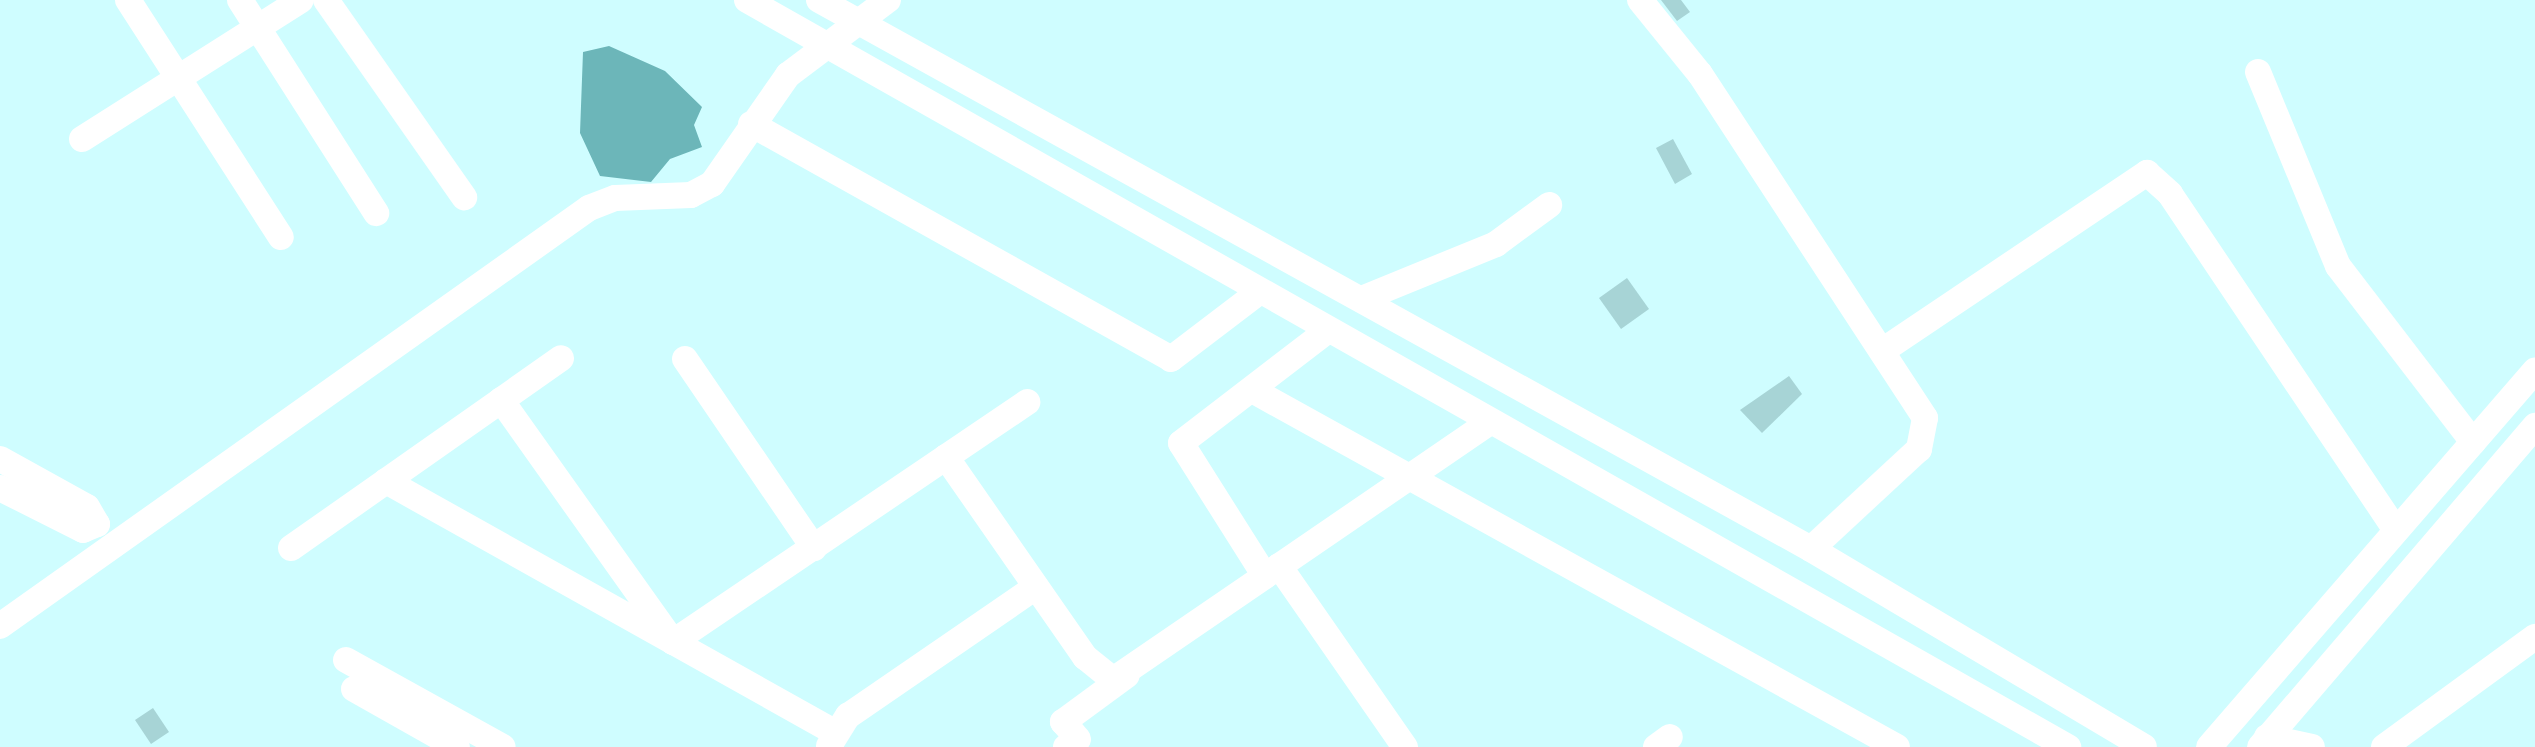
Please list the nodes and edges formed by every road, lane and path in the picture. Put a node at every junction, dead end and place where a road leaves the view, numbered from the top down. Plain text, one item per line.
1 (128, 0) edge
2 (240, 0) edge
3 (301, 0) edge
4 (326, 0) edge
5 (747, 0) edge
6 (819, 0) edge
7 (888, 0) edge
8 (1640, 0) edge
9 (859, 21) junction
10 (258, 27) junction
11 (824, 43) junction
12 (2258, 72) dead end
13 (179, 78) junction
14 (751, 124) junction
15 (82, 139) dead end
16 (464, 197) dead end
17 (1549, 205) dead end
18 (376, 213) dead end
19 (281, 237) dead end
20 (1259, 292) junction
21 (1364, 298) junction
22 (1327, 331) junction
23 (1885, 349) junction
24 (561, 358) dead end
25 (685, 359) dead end
26 (2535, 371) edge
27 (1252, 390) junction
28 (501, 400) junction
29 (1027, 402) dead end
30 (1489, 423) junction
31 (2535, 426) edge
32 (2473, 442) junction
33 (946, 457) junction
34 (0, 459) edge
35 (1411, 476) junction
36 (386, 481) junction
37 (0, 488) edge
38 (2396, 530) junction
39 (291, 548) dead end
40 (814, 548) junction
41 (1811, 549) junction
42 (1272, 571) junction
43 (1036, 587) junction
44 (0, 626) edge
45 (2535, 637) edge
46 (673, 642) junction
47 (346, 660) dead end
48 (1130, 672) junction
49 (2026, 674) junction
50 (354, 689) dead end
51 (2004, 711) junction
52 (832, 740) edge
53 (2263, 742) edge
54 (457, 747) edge
55 (503, 747) edge
56 (1066, 747) edge
57 (1405, 747) edge
58 (1897, 747) edge
59 (2068, 747) edge
60 (2144, 747) edge
61 (2209, 747) edge
62 (2312, 747) edge
63 (2384, 747) edge

1 - 13 street
2 - 10 street
3 - 10 street
4 - 16 street
5 - 11 street
6 - 9 street
7 - 9 street
8 - 23 street
9 - 11 street
9 - 21 street
10 - 13 street
10 - 18 street
11 - 14 street
11 - 20 street
12 - 32 street
13 - 15 street
13 - 19 street
14 - 20 street
14 - 44 street
17 - 21 street
20 - 22 street
21 - 41 street
22 - 27 street
22 - 30 street
23 - 38 street
23 - 41 street
24 - 28 street
25 - 40 street
26 - 32 street
27 - 35 street
27 - 42 street
28 - 36 street
28 - 46 street
29 - 33 street
30 - 35 street
30 - 51 street
31 - 53 street
32 - 38 street
33 - 40 street
33 - 43 street
34 - 37 street
35 - 42 street
35 - 58 street
36 - 39 street
36 - 46 street
38 - 61 street
40 - 46 street
41 - 49 street
42 - 48 street
42 - 57 street
43 - 48 street
43 - 52 street
45 - 63 street
46 - 52 street
47 - 55 street
48 - 56 street
49 - 51 street
49 - 60 street
50 - 54 street
51 - 59 street
53 - 62 street

